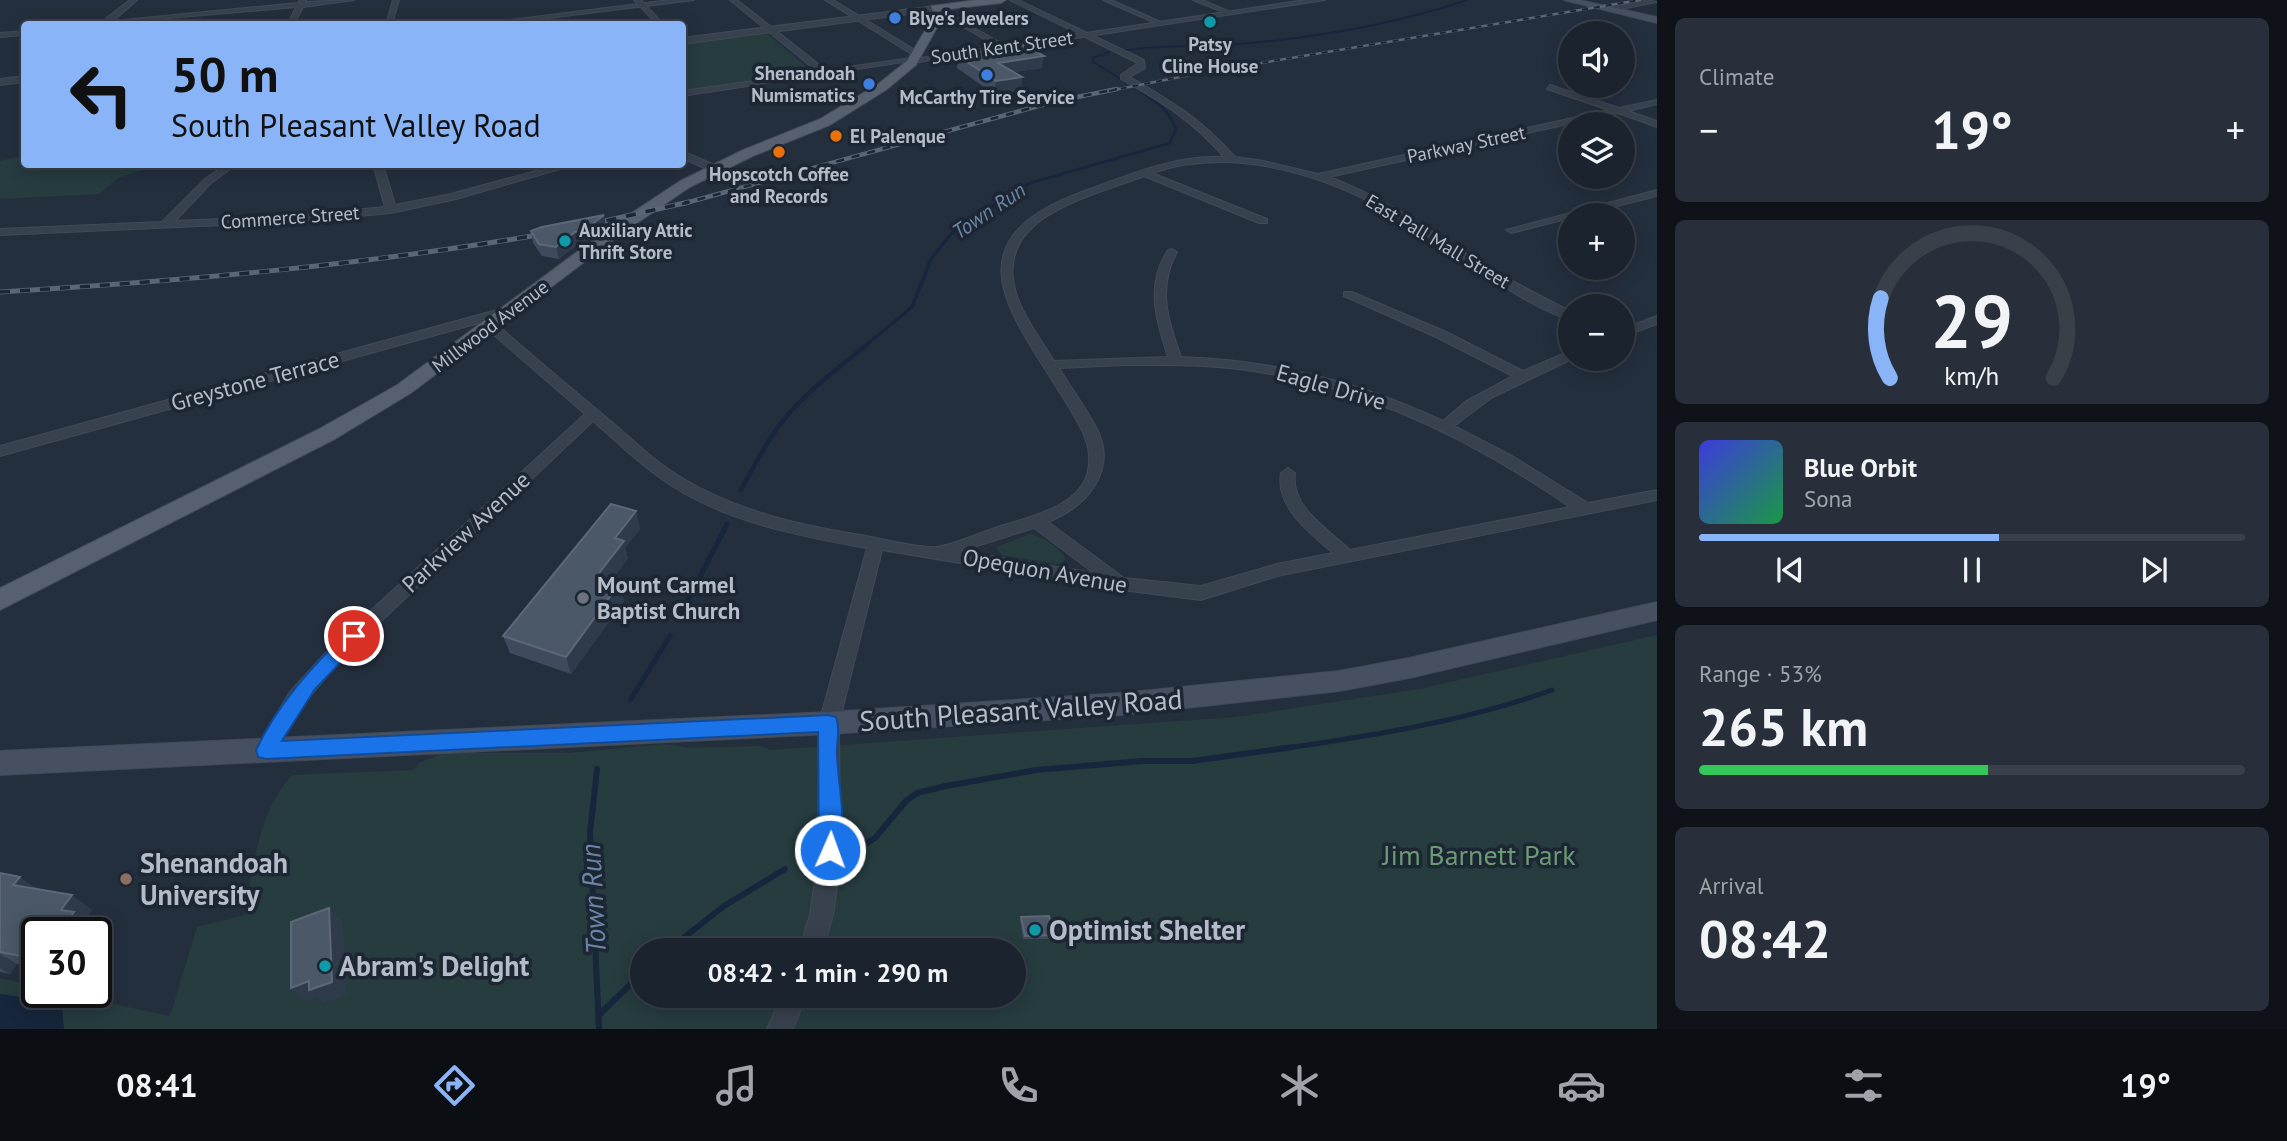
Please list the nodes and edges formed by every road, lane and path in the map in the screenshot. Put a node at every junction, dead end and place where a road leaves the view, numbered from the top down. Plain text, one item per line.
1 (134, 0) edge
2 (351, 0) edge
3 (396, 0) edge
4 (690, 0) edge
5 (733, 0) edge
6 (828, 0) edge
7 (920, 0) edge
8 (1001, 0) edge
9 (1013, 0) edge
10 (1105, 0) edge
11 (1196, 0) edge
12 (1288, 0) edge
13 (1321, 0) edge
14 (1567, 0) edge
15 (1631, 0) edge
16 (1655, 0) edge
17 (302, 2) edge
18 (640, 3) edge
19 (1298, 3) junction
20 (209, 4) dead end
21 (1587, 4) junction
22 (935, 8) junction
23 (1611, 9) junction
24 (553, 12) junction
25 (1230, 13) junction
26 (202, 15) junction
27 (857, 19) junction
28 (1657, 20) edge
29 (107, 21) edge
30 (136, 21) edge
31 (292, 21) edge
32 (390, 21) edge
33 (500, 21) edge
34 (560, 21) edge
35 (657, 21) edge
36 (1160, 23) junction
37 (770, 30) junction
38 (21, 33) edge
39 (0, 35) edge
40 (1085, 35) junction
41 (686, 40) edge
42 (1004, 47) junction
43 (914, 57) junction
44 (824, 73) junction
45 (21, 79) edge
46 (0, 82) edge
47 (1550, 88) dead end
48 (686, 93) edge
49 (1657, 102) edge
50 (1617, 111) junction
51 (1657, 124) edge
52 (686, 156) edge
53 (1233, 161) junction
54 (227, 168) edge
55 (379, 168) edge
56 (559, 168) edge
57 (713, 168) junction
58 (1144, 173) junction
59 (1317, 177) junction
60 (1657, 193) edge
61 (1617, 203) edge
62 (391, 210) junction
63 (1558, 218) edge
64 (1263, 221) dead end
65 (165, 225) junction
66 (1511, 230) dead end
67 (0, 232) edge
68 (1172, 252) dead end
69 (1348, 294) dead end
70 (511, 310) junction
71 (1558, 310) edge
72 (1657, 320) edge
73 (491, 326) junction
74 (1635, 328) edge
75 (1558, 360) edge
76 (1176, 361) junction
77 (1050, 365) junction
78 (1524, 376) junction
79 (592, 415) junction
80 (1445, 427) junction
81 (0, 451) edge
82 (1288, 473) dead end
83 (1657, 495) edge
84 (1585, 509) junction
85 (1037, 522) junction
86 (876, 543) junction
87 (938, 552) junction
88 (1346, 555) junction
89 (1122, 584) junction
90 (0, 600) edge
91 (1657, 611) edge
92 (829, 723) junction
93 (266, 750) junction
94 (0, 763) edge
95 (814, 938) edge
96 (789, 1008) edge
97 (780, 1029) edge

1 - 29 street
2 - 17 street
3 - 32 street
4 - 18 street
5 - 37 street
6 - 27 street
7 - 22 main road
8 - 22 main road
9 - 40 street
10 - 36 street
11 - 25 street
12 - 19 street
13 - 19 street, South Kent Street
14 - 21 main road
15 - 21 street
16 - 23 street
17 - 26 street
17 - 31 street
18 - 24 street
18 - 35 street
19 - 25 street, South Kent Street
20 - 26 street
21 - 23 main road
22 - 27 street
22 - 42 street
22 - 43 main road, Millwood Avenue
23 - 28 main road
24 - 33 street
24 - 34 street
25 - 36 street, South Kent Street
26 - 30 street
27 - 37 street
27 - 43 street
36 - 40 street, South Kent Street
37 - 41 street
37 - 44 street
38 - 39 street
40 - 42 street, South Kent Street
40 - 53 street
42 - 43 street, South Kent Street
43 - 44 street, South Kent Street
43 - 57 main road, Millwood Avenue
44 - 48 street, South Kent Street
45 - 46 street
47 - 50 street
49 - 50 street, Parkway Street
50 - 51 street
50 - 59 street, Parkway Street
52 - 57 street
53 - 58 street, East Pall Mall Street
53 - 59 street, East Pall Mall Street
54 - 65 street
55 - 62 street
56 - 62 street, Commerce Street
57 - 70 main road, Millwood Avenue
58 - 64 street
58 - 77 street, East Pall Mall Street
59 - 71 street, East Pall Mall Street
60 - 61 street
62 - 65 street, Commerce Street
63 - 66 street
65 - 67 street, Commerce Street
68 - 76 street
69 - 78 street
70 - 73 main road, Millwood Avenue
70 - 81 street, Greystone Terrace
72 - 74 street
73 - 79 street, Opequon Avenue
73 - 90 main road, Millwood Avenue
75 - 78 street
76 - 77 street, Eagle Drive
76 - 80 street, Eagle Drive
77 - 85 street, East Pall Mall Street
78 - 80 street
79 - 86 street, Opequon Avenue
79 - 93 street, Parkview Avenue
80 - 84 street, Eagle Drive
82 - 88 street
83 - 84 street, Opequon Avenue
84 - 88 street, Opequon Avenue
85 - 87 street, East Pall Mall Street
85 - 89 street
86 - 87 street, Opequon Avenue
86 - 92 street
87 - 89 street, Opequon Avenue
88 - 89 street, Opequon Avenue
91 - 92 main road, South Pleasant Valley Road
92 - 93 main road, South Pleasant Valley Road
92 - 95 street
93 - 94 main road, South Pleasant Valley Road
96 - 97 street

